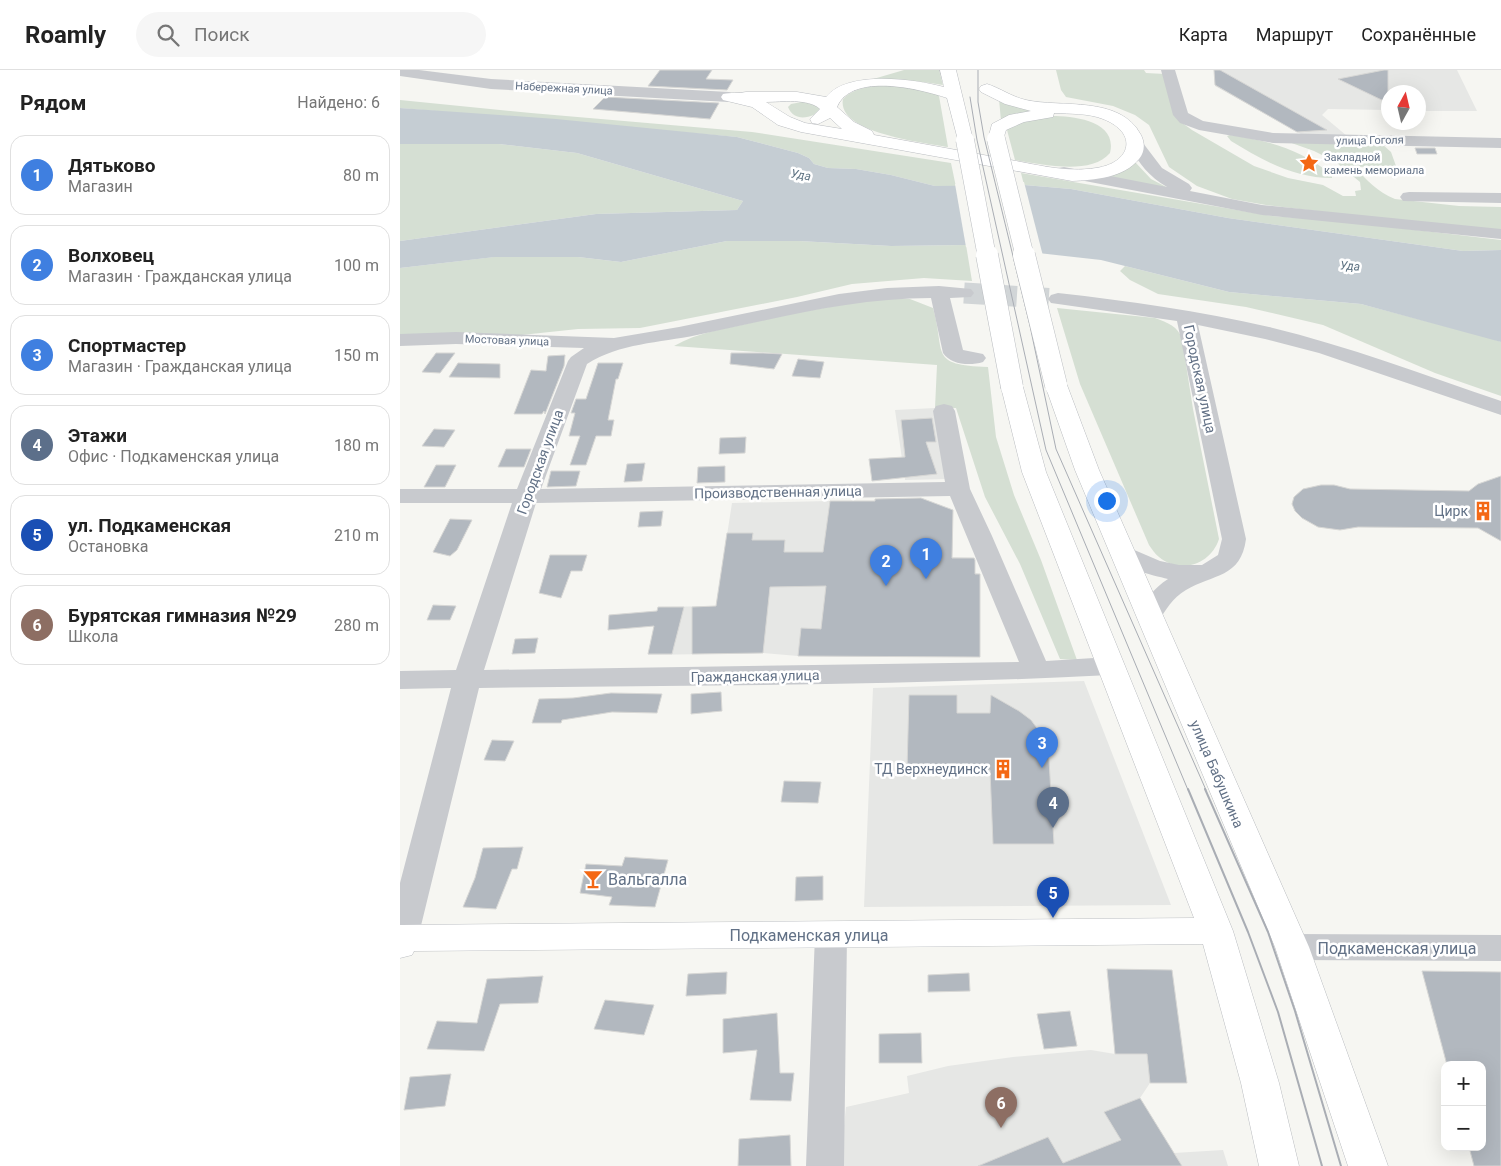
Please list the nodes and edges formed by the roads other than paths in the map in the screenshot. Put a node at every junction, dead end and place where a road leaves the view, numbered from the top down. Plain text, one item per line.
1 (505, 70) edge
2 (893, 70) edge
3 (948, 70) edge
4 (961, 70) edge
5 (1168, 70) edge
6 (400, 72) edge
7 (491, 84) junction
8 (954, 95) junction
9 (729, 96) junction
10 (790, 98) junction
11 (830, 108) junction
12 (779, 117) junction
13 (961, 117) junction
14 (996, 139) junction
15 (1501, 143) edge
16 (1137, 146) junction
17 (1071, 174) junction
18 (1409, 197) dead end
19 (1501, 198) edge
20 (1206, 199) junction
21 (1501, 234) edge
22 (938, 292) junction
23 (964, 293) tunnel mouth
24 (1058, 299) tunnel mouth
25 (1186, 317) junction
26 (400, 340) edge
27 (613, 343) junction
28 (976, 358) dead end
29 (1501, 408) edge
30 (944, 411) dead end
31 (958, 489) junction
32 (400, 496) edge
33 (526, 496) junction
34 (1123, 554) junction
35 (1215, 569) junction
36 (1149, 616) junction
37 (1110, 666) junction
38 (1036, 670) junction
39 (400, 680) edge
40 (467, 680) junction
41 (407, 887) edge
42 (1216, 931) junction
43 (831, 935) junction
44 (401, 941) edge
45 (1292, 948) junction
46 (1501, 948) edge
47 (825, 1166) edge
48 (1279, 1166) edge
49 (1368, 1166) edge

1 - 7 street
2 - 10 main road
3 - 8 main road
4 - 13 main road
5 - 15 street, улица Гоголя
6 - 7 street, Набережная улица
7 - 9 street, Набережная улица
8 - 11 main road
8 - 13 main road
9 - 10 main road
9 - 12 main road
10 - 11 main road
10 - 12 main road
11 - 12 main road
11 - 17 main road
12 - 17 main road
13 - 37 main road, bridge
14 - 16 main road, улица Бабушкина
14 - 17 main road
14 - 34 main road, улица Бабушкина, bridge
16 - 17 main road
16 - 20 street
17 - 20 street
18 - 19 street
20 - 21 street
22 - 23 street, Городская улица
22 - 27 street, Городская улица
22 - 28 street
24 - 25 street, Городская улица
25 - 29 street
25 - 35 street, Городская улица
26 - 27 street, Мостовая улица
27 - 33 street, Городская улица
30 - 31 street
31 - 33 street, Производственная улица
31 - 38 street
32 - 33 street, Производственная улица
33 - 40 street, Городская улица
34 - 35 street
34 - 36 main road, улица Бабушкина
35 - 36 street
36 - 45 main road, улица Бабушкина
37 - 38 street, Гражданская улица
37 - 42 main road
38 - 40 street, Гражданская улица
39 - 40 street, Гражданская улица
40 - 41 street, Городская улица
41 - 44 street, Городская улица
42 - 43 main road, Подкаменская улица
42 - 48 main road
43 - 44 main road, Подкаменская улица
43 - 47 street
45 - 46 street, Подкаменская улица
45 - 49 main road, улица Бабушкина

